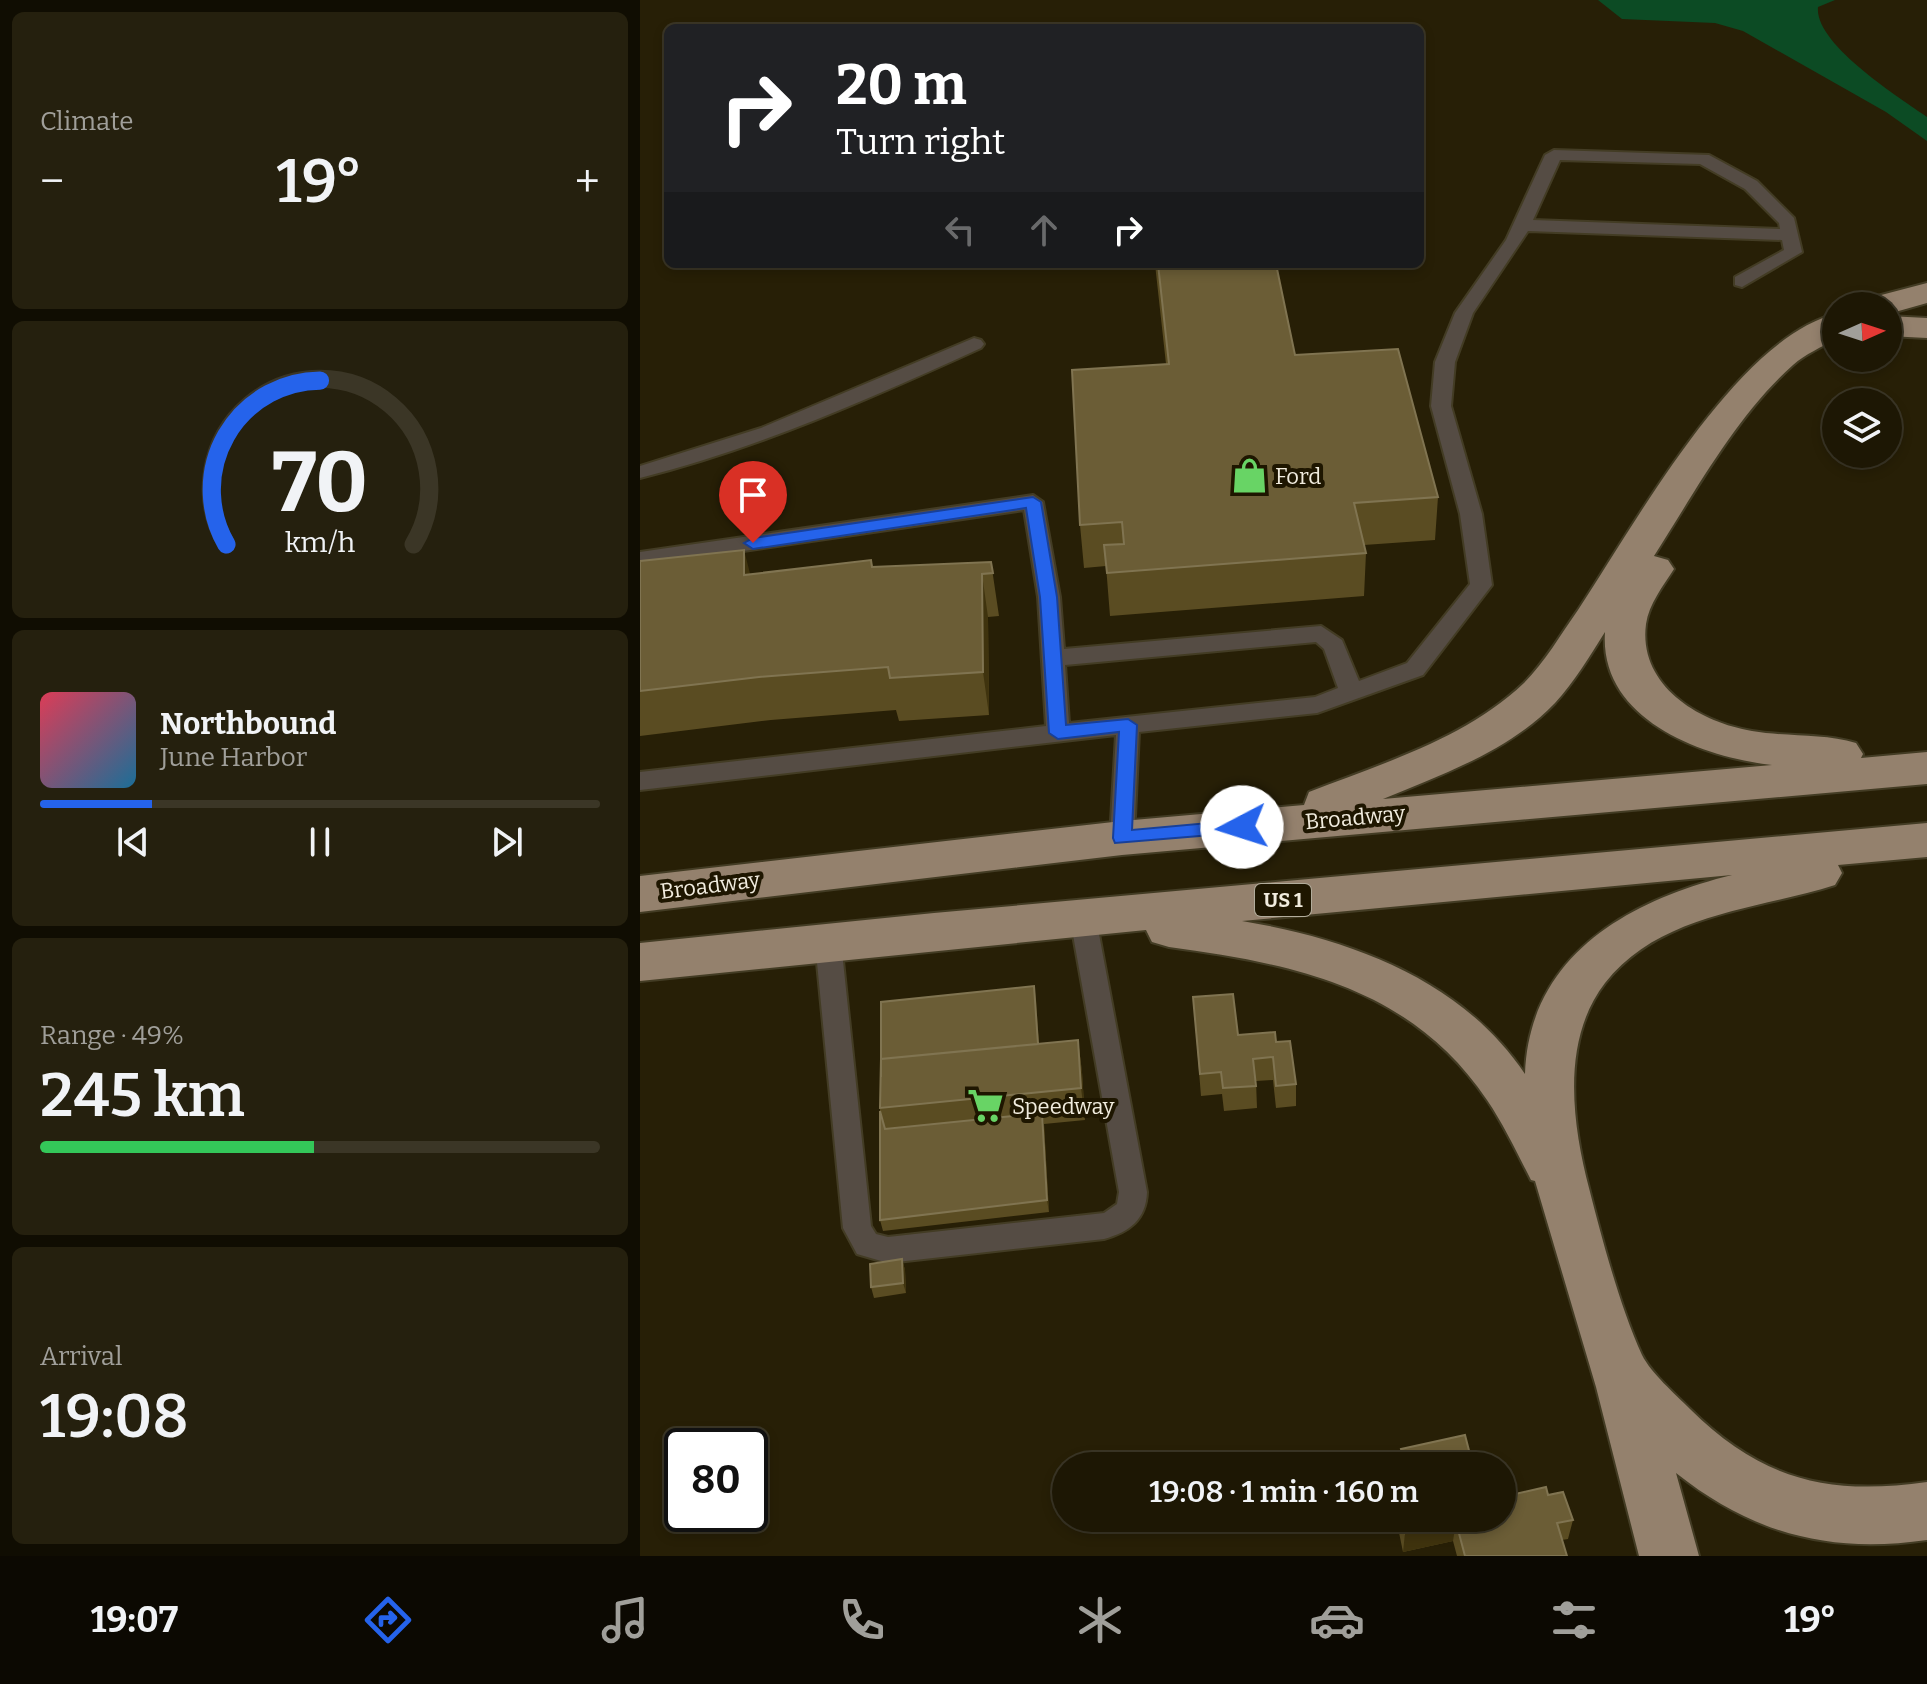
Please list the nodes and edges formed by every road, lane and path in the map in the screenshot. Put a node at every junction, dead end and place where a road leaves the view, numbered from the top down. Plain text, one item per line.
1 (1521, 225) junction
2 (1790, 235) junction
3 (1742, 281) dead end
4 (1927, 293) edge
5 (1902, 300) edge
6 (1902, 327) edge
7 (1927, 328) edge
8 (1822, 332) edge
9 (974, 344) dead end
10 (1822, 351) edge
11 (640, 472) edge
12 (640, 559) edge
13 (1053, 658) junction
14 (1351, 692) junction
15 (1128, 725) junction
16 (1058, 733) junction
17 (1927, 761) edge
18 (1927, 768) edge
19 (640, 781) edge
20 (1265, 825) junction
21 (1122, 838) junction
22 (1927, 840) edge
23 (1927, 848) edge
24 (640, 894) edge
25 (1083, 918) junction
26 (828, 942) junction
27 (640, 962) edge
28 (1559, 1181) junction
29 (1617, 1365) junction
30 (1927, 1511) edge
31 (1669, 1556) edge

1 - 2 lane
1 - 2 lane
1 - 14 lane
2 - 3 lane
4 - 5 highway
6 - 7 highway
8 - 20 highway
9 - 11 lane
10 - 17 highway
12 - 13 lane
13 - 14 lane
13 - 16 lane
14 - 15 lane
15 - 16 lane
15 - 21 lane
16 - 19 lane
18 - 20 highway, Broadway
20 - 21 highway, Broadway
21 - 24 highway, Broadway
22 - 25 highway, US 1
23 - 28 highway
25 - 26 highway, US 1
25 - 26 lane
25 - 28 highway
26 - 27 highway, US 1
28 - 29 highway
29 - 30 highway
29 - 31 highway

